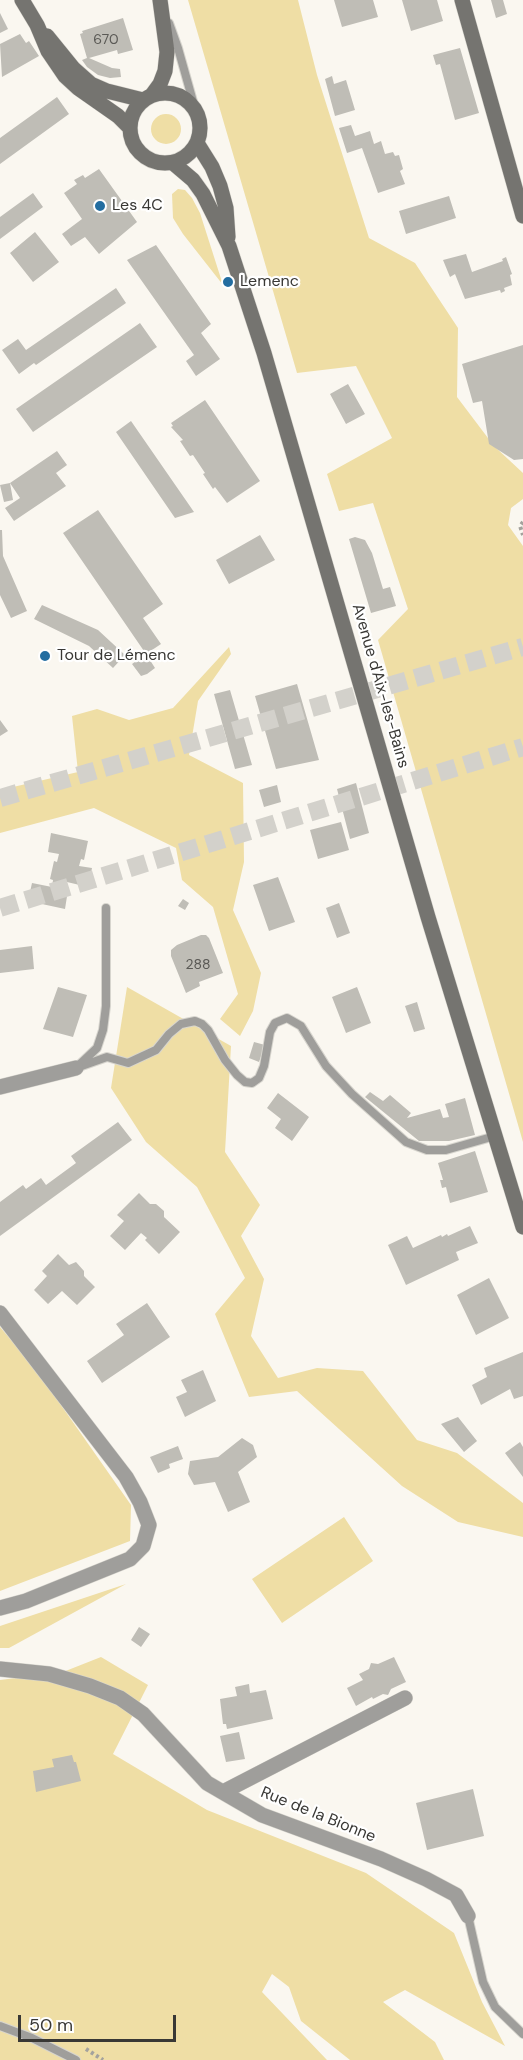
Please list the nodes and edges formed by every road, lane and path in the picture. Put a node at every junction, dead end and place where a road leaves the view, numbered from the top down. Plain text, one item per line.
1 (22, 0) edge
2 (462, 0) edge
3 (160, 1) edge
4 (36, 25) junction
5 (148, 98) junction
6 (196, 111) junction
7 (130, 128) junction
8 (197, 142) junction
9 (172, 163) junction
10 (523, 216) edge
11 (229, 246) junction
12 (523, 522) edge
13 (523, 535) edge
14 (106, 908) dead end
15 (76, 1068) junction
16 (0, 1087) edge
17 (495, 1136) junction
18 (523, 1227) edge
19 (0, 1313) edge
20 (0, 1608) edge
21 (0, 1669) edge
22 (405, 1698) dead end
23 (223, 1792) junction
24 (468, 1916) joint
25 (0, 2026) edge
26 (523, 2034) edge
27 (76, 2060) edge

1 - 4 main road
2 - 10 main road
3 - 5 main road
3 - 6 lane
4 - 5 main road
4 - 7 main road
5 - 6 main road
5 - 7 main road
6 - 8 main road
7 - 9 main road
8 - 9 main road
8 - 11 main road, Avenue d'Aix-les-Bains
9 - 11 main road, Avenue d'Aix-les-Bains
11 - 17 main road, Avenue d'Aix-les-Bains
12 - 13 path
14 - 15 lane
15 - 16 street
15 - 17 lane
17 - 18 main road, Avenue d'Aix-les-Bains
19 - 20 street
21 - 23 street, Rue de la Bionne
22 - 23 street
23 - 24 street, Rue de la Bionne
24 - 26 lane
25 - 27 lane

